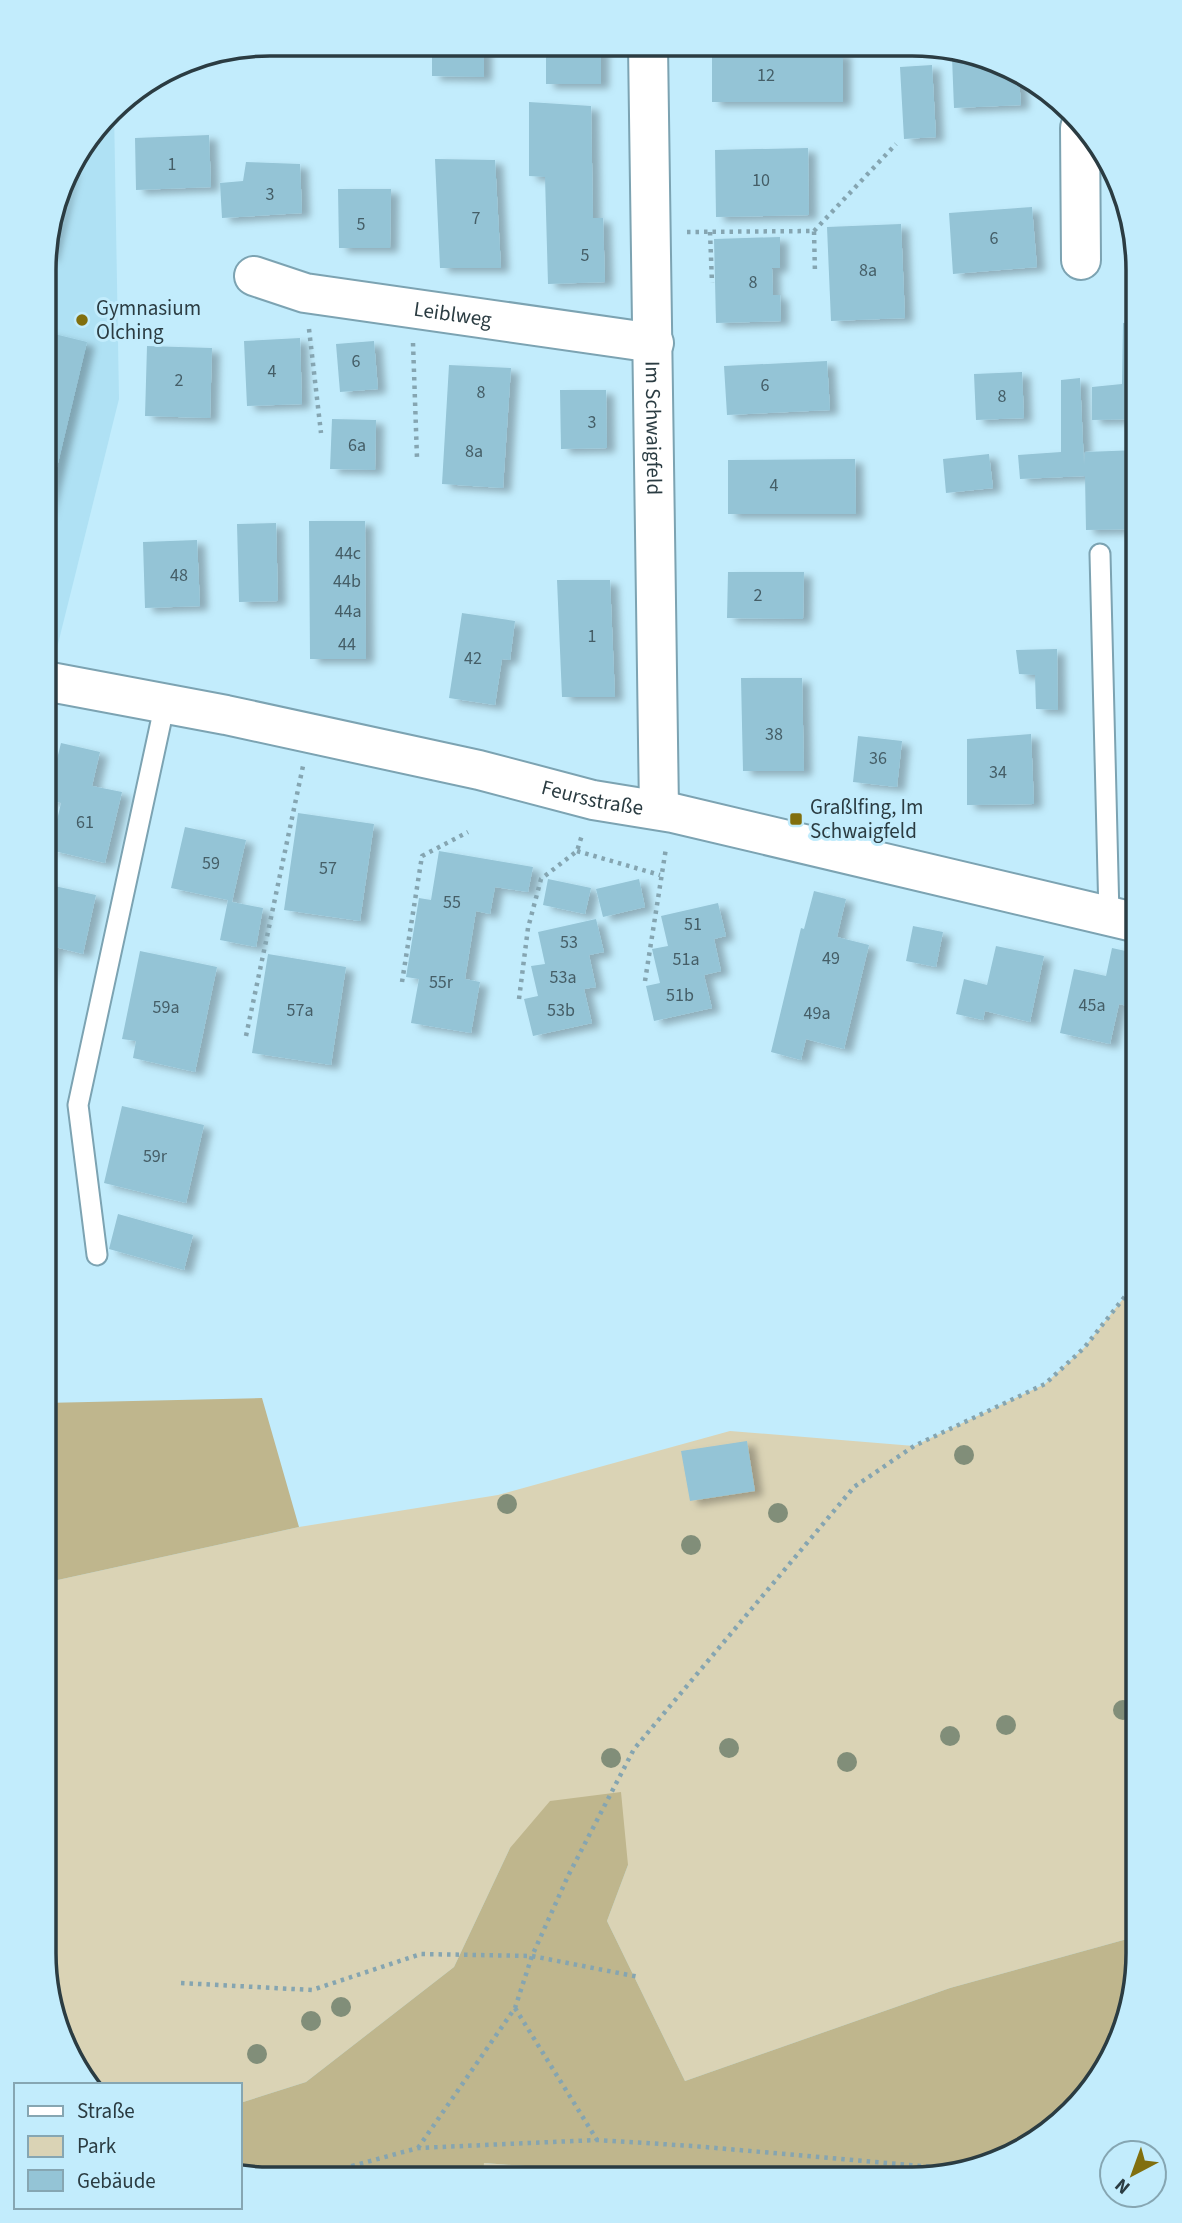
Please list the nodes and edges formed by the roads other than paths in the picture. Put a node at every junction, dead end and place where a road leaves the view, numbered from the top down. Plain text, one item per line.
1 (648, 56) edge
2 (1080, 138) edge
3 (1081, 260) dead end
4 (254, 276) dead end
5 (654, 343) junction
6 (1100, 554) dead end
7 (56, 683) edge
8 (165, 703) junction
9 (666, 812) junction
10 (1123, 920) edge
11 (97, 1255) dead end

1 - 5 street, Im Schwaigfeld
2 - 3 street
4 - 5 street, Leiblweg
5 - 9 street, Im Schwaigfeld
6 - 10 lane
7 - 8 street, Feursstraße
8 - 9 street, Feursstraße
8 - 11 lane
9 - 10 street, Feursstraße

